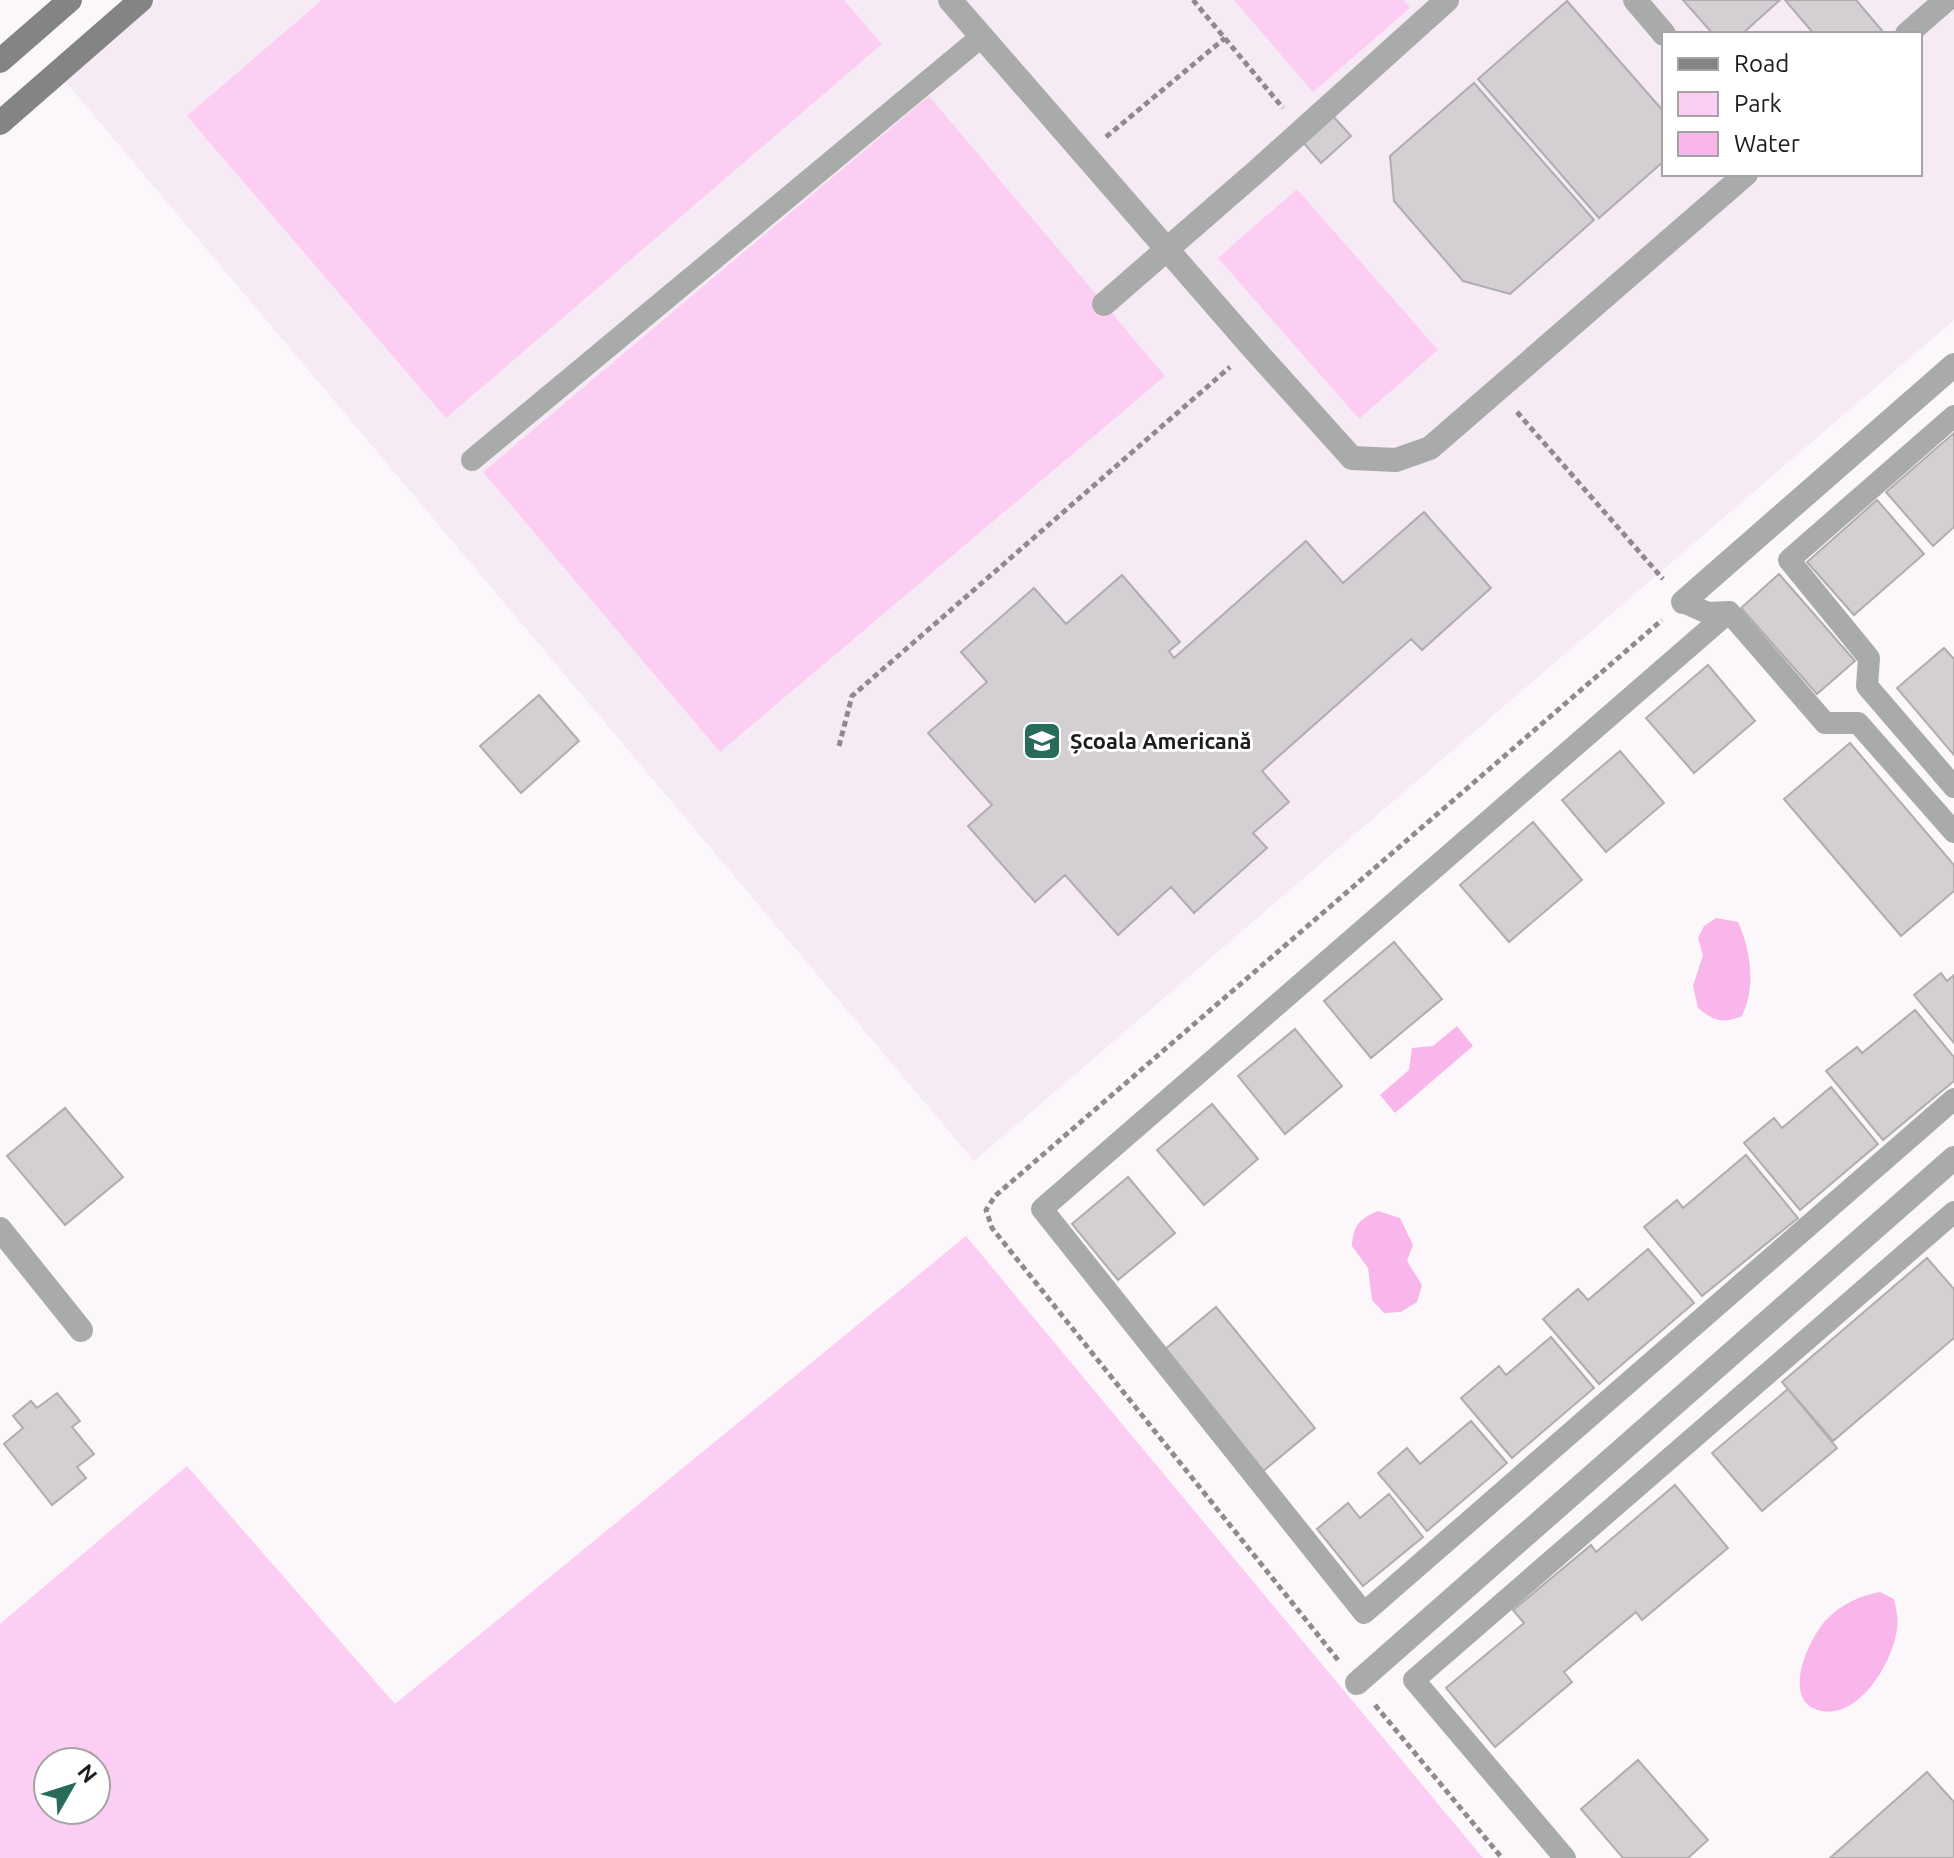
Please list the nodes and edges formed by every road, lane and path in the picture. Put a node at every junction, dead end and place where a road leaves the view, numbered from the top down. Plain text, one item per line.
1 (70, 0) edge
2 (141, 0) edge
3 (950, 0) edge
4 (1193, 0) edge
5 (1447, 0) edge
6 (1635, 0) edge
7 (1946, 0) edge
8 (1662, 32) edge
9 (1909, 32) edge
10 (981, 37) junction
11 (1225, 38) junction
12 (0, 61) edge
13 (0, 123) edge
14 (1301, 131) junction
15 (1084, 155) junction
16 (1744, 176) edge
17 (1167, 251) junction
18 (1104, 304) dead end
19 (1252, 347) junction
20 (1954, 365) edge
21 (1497, 389) junction
22 (1954, 416) edge
23 (472, 460) dead end
24 (1683, 602) junction
25 (1729, 612) junction
26 (839, 746) dead end
27 (1954, 787) edge
28 (1954, 832) edge
29 (1954, 1099) edge
30 (1954, 1158) edge
31 (1954, 1212) edge
32 (0, 1229) edge
33 (81, 1330) dead end
34 (1357, 1683) junction
35 (1502, 1858) edge
36 (1565, 1858) edge

1 - 12 main road
2 - 13 main road
3 - 10 street
4 - 11 path
5 - 14 street
6 - 8 street
7 - 9 street
10 - 15 street
10 - 23 lane
11 - 14 path
11 - 15 path
14 - 17 street
15 - 17 street
16 - 21 street
17 - 18 street
17 - 19 street
19 - 21 street
19 - 26 path
20 - 24 street
21 - 24 path
22 - 27 lane
24 - 25 lane
24 - 34 path
25 - 28 lane
25 - 29 lane
30 - 34 street
31 - 36 lane
32 - 33 street
34 - 35 path

